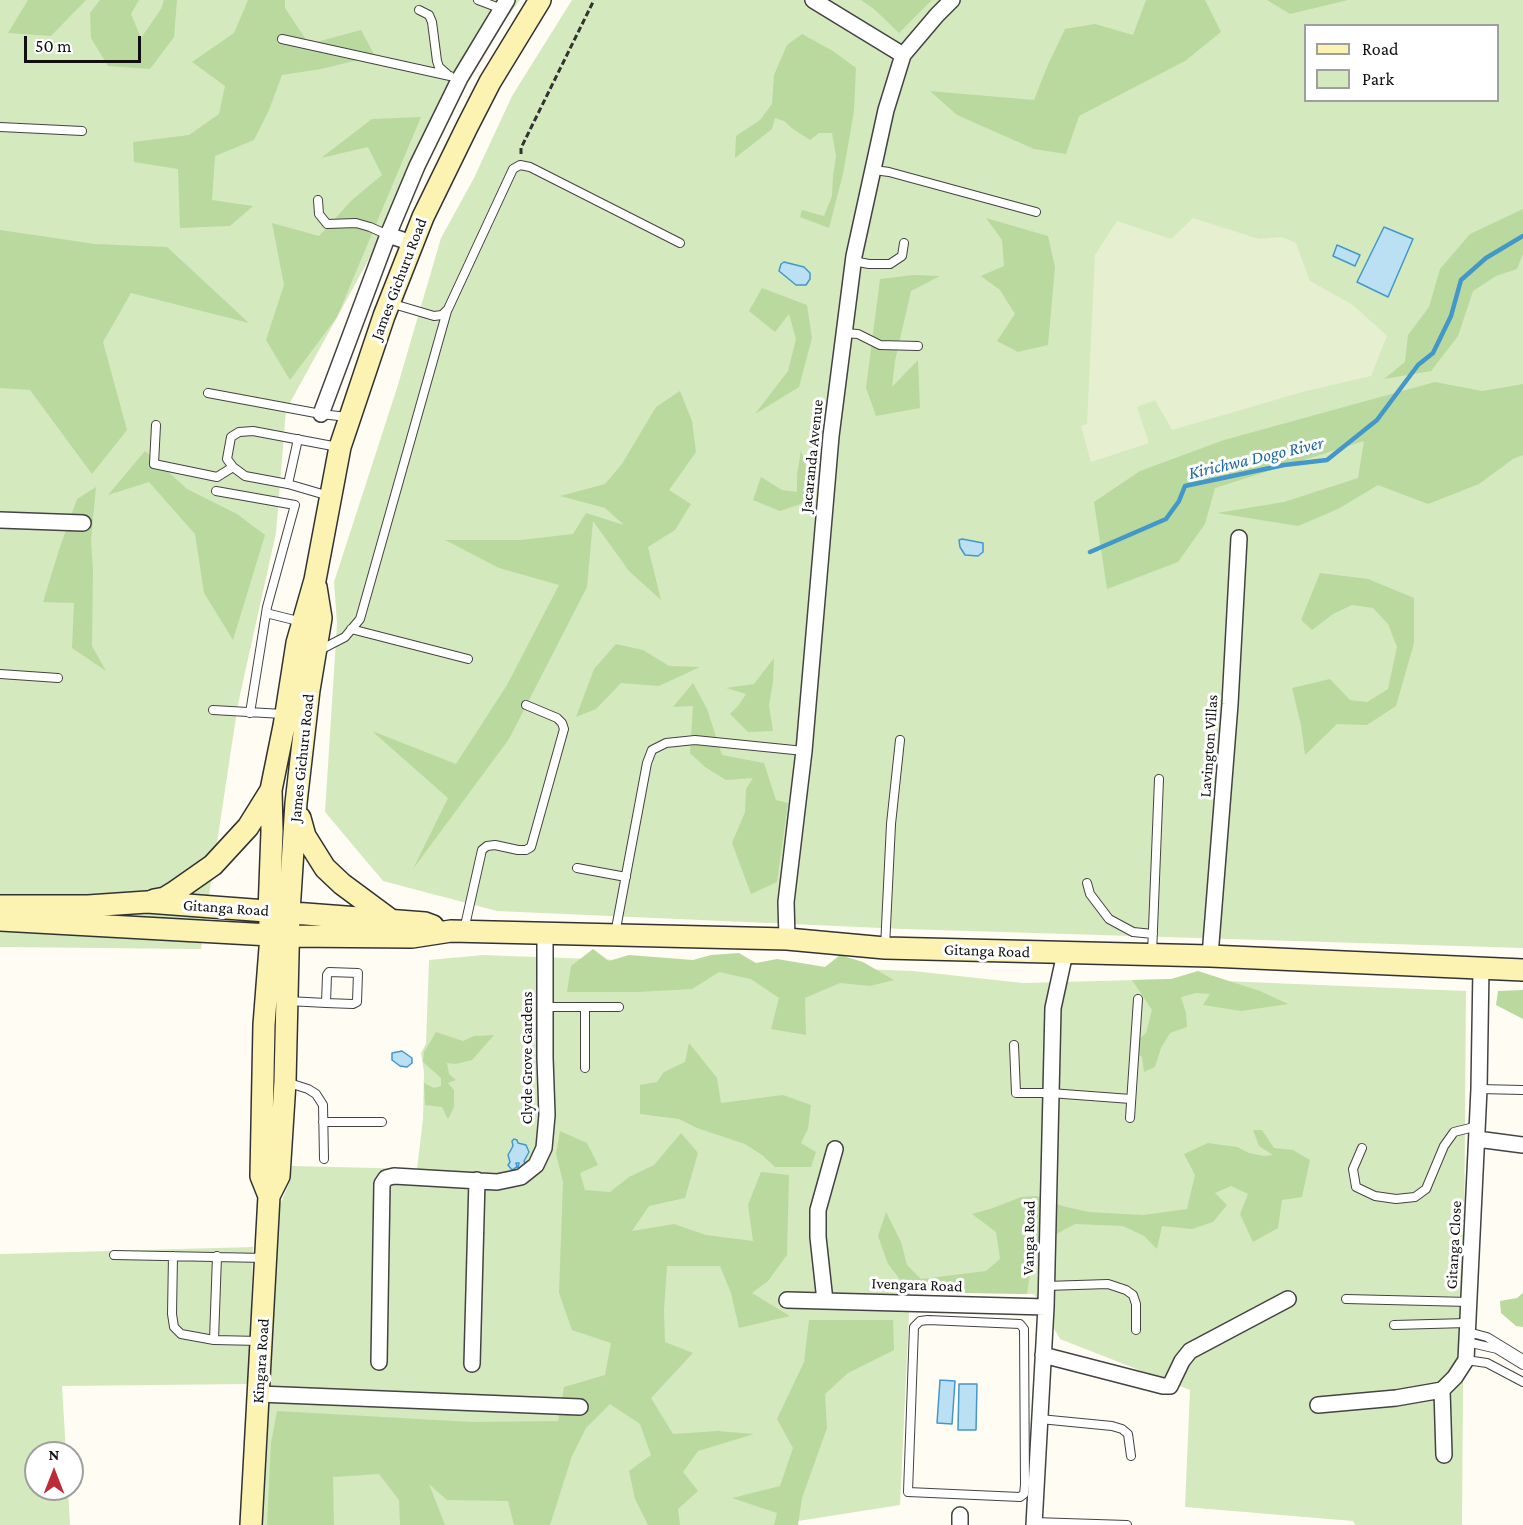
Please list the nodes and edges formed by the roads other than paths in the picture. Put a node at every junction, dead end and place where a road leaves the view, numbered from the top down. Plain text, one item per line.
1 (478, 0) edge
2 (540, 0) edge
3 (952, 0) edge
4 (816, 1) edge
5 (505, 4) edge
6 (419, 10) dead end
7 (282, 39) dead end
8 (903, 55) junction
9 (455, 77) junction
10 (443, 112) junction
11 (0, 127) edge
12 (467, 127) junction
13 (82, 131) dead end
14 (874, 170) junction
15 (318, 200) dead end
16 (1036, 212) dead end
17 (388, 235) junction
18 (412, 243) junction
19 (680, 243) dead end
20 (904, 243) dead end
21 (853, 261) junction
22 (389, 303) junction
23 (448, 309) junction
24 (843, 333) junction
25 (918, 346) dead end
26 (208, 393) dead end
27 (321, 414) junction
28 (349, 418) junction
29 (156, 425) dead end
30 (298, 439) junction
31 (340, 447) junction
32 (233, 467) junction
33 (288, 484) junction
34 (216, 491) dead end
35 (330, 496) junction
36 (0, 520) edge
37 (83, 523) dead end
38 (1239, 538) dead end
39 (315, 580) junction
40 (266, 613) junction
41 (303, 622) junction
42 (351, 629) junction
43 (316, 652) junction
44 (468, 659) dead end
45 (0, 675) edge
46 (58, 678) dead end
47 (526, 705) dead end
48 (213, 710) dead end
49 (250, 713) junction
50 (286, 714) junction
51 (900, 740) dead end
52 (804, 751) junction
53 (1159, 779) dead end
54 (271, 790) junction
55 (297, 803) junction
56 (577, 868) dead end
57 (626, 877) junction
58 (1087, 883) dead end
59 (147, 902) junction
60 (0, 906) edge
61 (279, 912) junction
62 (0, 920) edge
63 (392, 921) junction
64 (457, 931) junction
65 (545, 933) junction
66 (279, 935) junction
67 (615, 936) junction
68 (787, 939) junction
69 (1152, 945) junction
70 (885, 948) junction
71 (1065, 953) junction
72 (1210, 956) junction
73 (1481, 968) junction
74 (1523, 970) edge
75 (1138, 999) dead end
76 (286, 1001) junction
77 (326, 1003) junction
78 (546, 1007) junction
79 (585, 1007) junction
80 (619, 1007) dead end
81 (264, 1025) junction
82 (286, 1027) junction
83 (1014, 1045) dead end
84 (585, 1068) dead end
85 (285, 1082) junction
86 (1479, 1089) junction
87 (1523, 1090) edge
88 (1050, 1093) junction
89 (1131, 1099) junction
90 (1130, 1118) dead end
91 (323, 1122) junction
92 (382, 1122) dead end
93 (1477, 1133) junction
94 (1523, 1145) edge
95 (1362, 1148) dead end
96 (835, 1149) dead end
97 (324, 1159) dead end
98 (477, 1180) junction
99 (269, 1196) junction
100 (114, 1255) dead end
101 (173, 1256) junction
102 (217, 1256) junction
103 (267, 1258) junction
104 (1046, 1286) junction
105 (1288, 1299) dead end
106 (1346, 1299) dead end
107 (787, 1300) dead end
108 (825, 1301) junction
109 (1470, 1302) junction
110 (1000, 1305) junction
111 (1046, 1306) junction
112 (1000, 1323) junction
113 (1394, 1325) dead end
114 (1136, 1330) dead end
115 (1467, 1332) junction
116 (214, 1340) junction
117 (262, 1341) junction
118 (1043, 1355) junction
119 (1523, 1359) edge
120 (1466, 1360) junction
121 (379, 1362) dead end
122 (472, 1364) dead end
123 (1523, 1365) edge
124 (1523, 1382) edge
125 (1442, 1390) junction
126 (259, 1394) junction
127 (1318, 1405) dead end
128 (580, 1407) dead end
129 (1040, 1419) junction
130 (1444, 1455) dead end
131 (1131, 1456) dead end
132 (1034, 1523) edge
133 (250, 1525) edge
134 (1127, 1525) edge

1 - 5 lane
2 - 12 main road, James Gichuru Road
3 - 8 street, Jacaranda Avenue
4 - 8 street
5 - 9 street
6 - 9 lane
7 - 9 lane
8 - 14 street, Jacaranda Avenue
9 - 10 street
10 - 12 street
10 - 17 street
11 - 13 lane
12 - 18 main road, James Gichuru Road
14 - 16 lane
14 - 21 street, Jacaranda Avenue
15 - 17 lane
17 - 18 street
17 - 27 street
18 - 22 main road, James Gichuru Road
19 - 23 lane
20 - 21 lane
21 - 24 street, Jacaranda Avenue
22 - 23 lane
22 - 28 main road, James Gichuru Road
23 - 42 lane
24 - 25 lane
24 - 52 street, Jacaranda Avenue
26 - 27 lane
27 - 28 lane
28 - 31 main road, James Gichuru Road
29 - 32 lane
30 - 31 lane
30 - 32 lane
30 - 33 lane
31 - 35 main road, James Gichuru Road
32 - 33 lane
33 - 35 lane
34 - 40 lane
35 - 39 main road, James Gichuru Road
36 - 37 street
38 - 72 street, Lavington Villas
39 - 41 main road, James Gichuru Road
39 - 43 main road, James Gichuru Road
40 - 41 lane
40 - 49 lane
41 - 50 main road, James Gichuru Road
42 - 43 lane
42 - 44 lane
43 - 55 main road, James Gichuru Road
45 - 46 lane
47 - 64 lane
48 - 49 lane
49 - 50 lane
50 - 54 main road, James Gichuru Road
51 - 70 lane
52 - 57 lane
52 - 68 street, Jacaranda Avenue
53 - 69 lane
54 - 59 main road
54 - 61 main road, James Gichuru Road
55 - 61 main road, James Gichuru Road
55 - 63 main road
56 - 57 lane
57 - 67 lane
58 - 69 lane
59 - 60 main road, Gitanga Road
59 - 61 main road, Gitanga Road
61 - 63 main road, Gitanga Road
61 - 66 main road, James Gichuru Road
62 - 66 main road, Gitanga Road
63 - 64 main road, Gitanga Road
64 - 65 main road, Gitanga Road
64 - 66 main road, Gitanga Road
65 - 67 main road, Gitanga Road
65 - 78 street, Clyde Grove Gardens
66 - 76 main road, Kingara Road
66 - 81 main road, Kingara Road
67 - 68 main road, Gitanga Road
68 - 70 main road, Gitanga Road
69 - 71 main road, Gitanga Road
69 - 72 main road, Gitanga Road
70 - 71 main road, Gitanga Road
71 - 88 street, Vanga Road
72 - 73 main road, Gitanga Road
73 - 74 main road, Gitanga Road
73 - 86 street, Gitanga Close
75 - 89 lane
76 - 77 lane
76 - 82 main road, Kingara Road
77 - 77 lane
78 - 79 lane
78 - 98 street, Clyde Grove Gardens
79 - 80 lane
79 - 84 lane
81 - 82 lane
81 - 99 main road, Kingara Road
82 - 85 main road, Kingara Road
83 - 88 lane
85 - 91 lane
85 - 99 main road, Kingara Road
86 - 87 lane
86 - 93 street, Gitanga Close
88 - 89 lane
88 - 104 street, Vanga Road
89 - 90 lane
91 - 92 lane
91 - 97 lane
93 - 94 street
93 - 95 lane
93 - 109 street, Gitanga Close
96 - 108 street
98 - 121 street, Clyde Grove Gardens
98 - 122 street
99 - 103 main road, Kingara Road
100 - 101 lane
101 - 102 lane
101 - 116 lane
102 - 103 lane
102 - 116 lane
103 - 117 main road, Kingara Road
104 - 111 street, Vanga Road
104 - 114 lane
105 - 118 street
106 - 109 lane
107 - 108 street, Ivengara Road
108 - 110 street, Ivengara Road
109 - 115 street, Gitanga Close
110 - 111 street, Ivengara Road
110 - 112 lane
111 - 118 street, Vanga Road
112 - 112 lane
113 - 115 lane
115 - 119 lane
115 - 120 street, Gitanga Close
115 - 123 lane
116 - 117 lane
117 - 126 main road, Kingara Road
118 - 129 street, Vanga Road
120 - 124 lane
120 - 125 street
125 - 127 street
125 - 130 street
126 - 128 street
126 - 133 main road, Kingara Road
129 - 131 lane
129 - 132 street, Vanga Road
132 - 134 lane

